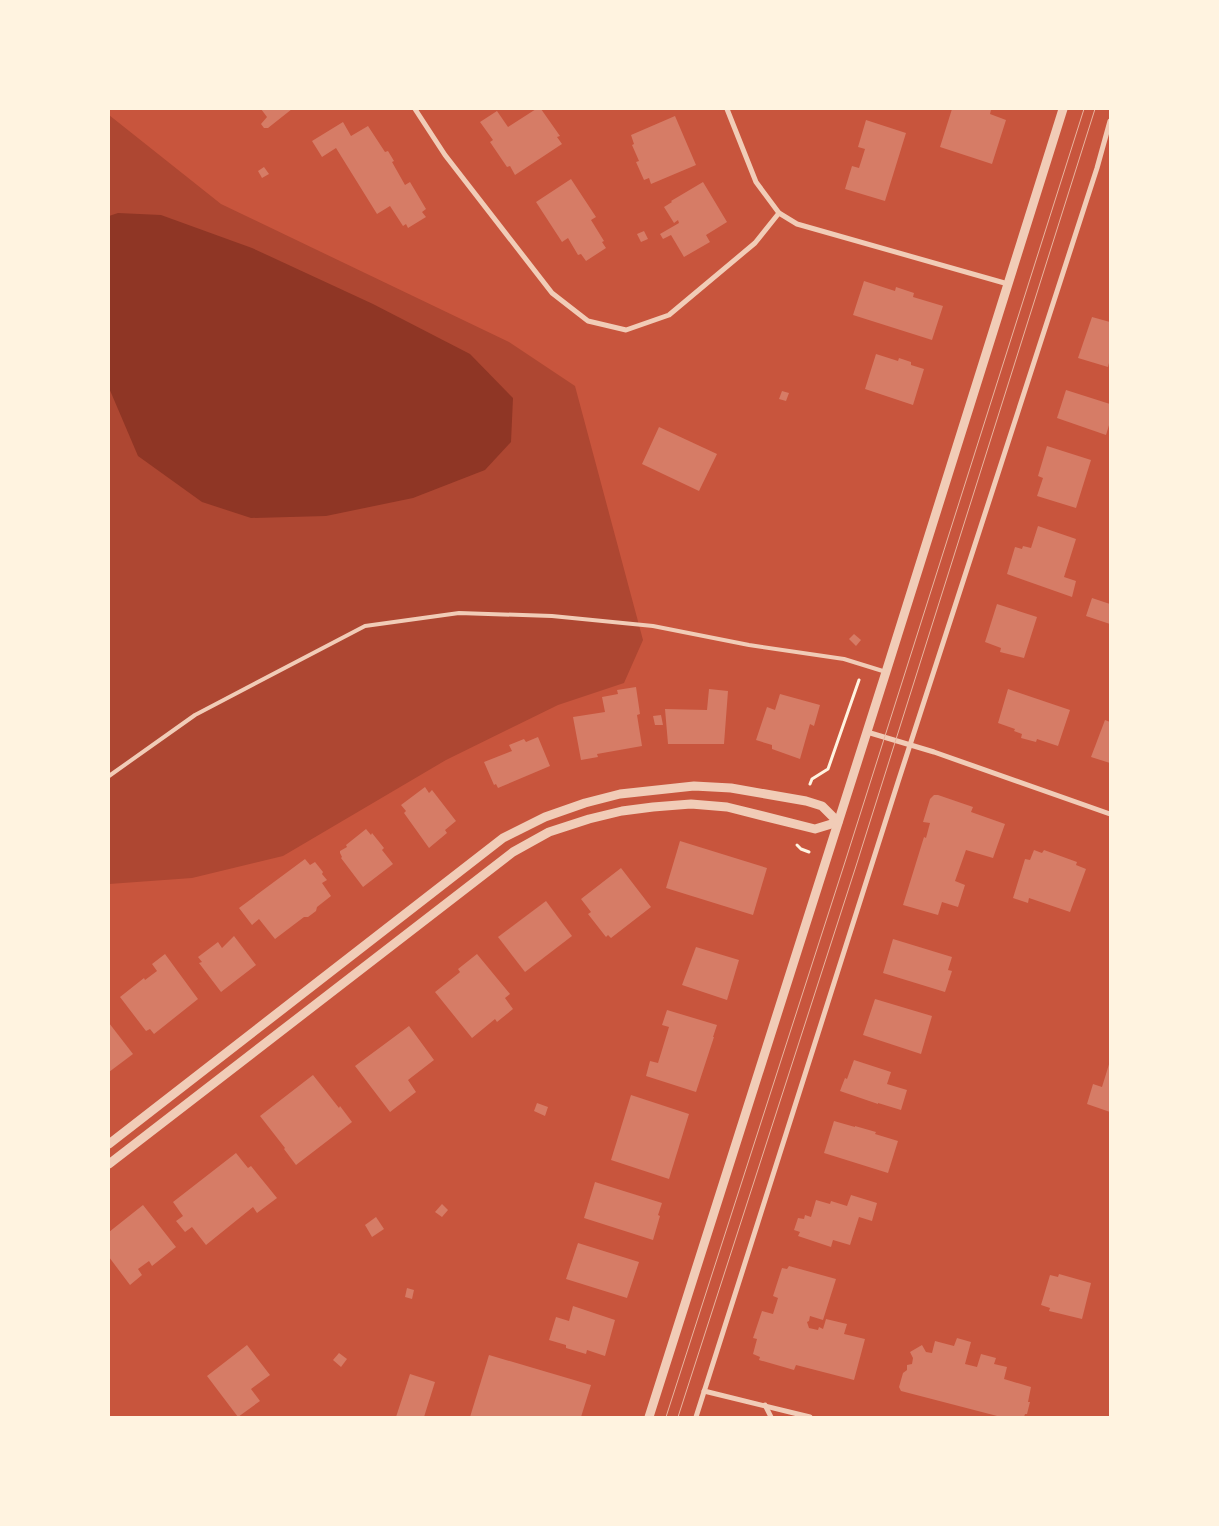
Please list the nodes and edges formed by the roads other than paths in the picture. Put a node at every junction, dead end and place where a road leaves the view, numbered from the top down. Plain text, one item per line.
1 (414, 109) edge
2 (727, 109) edge
3 (1063, 109) edge
4 (1110, 121) edge
5 (1109, 131) edge
6 (779, 213) junction
7 (1008, 284) junction
8 (886, 672) junction
9 (867, 732) junction
10 (910, 745) junction
11 (109, 776) edge
12 (1110, 814) edge
13 (838, 822) junction
14 (109, 1144) edge
15 (109, 1164) edge
16 (704, 1391) junction
17 (764, 1405) junction
18 (649, 1417) edge
19 (696, 1417) edge
20 (771, 1417) edge
21 (810, 1417) edge

1 - 6 street
2 - 6 street
3 - 7 street
4 - 5 street
5 - 10 street
6 - 7 street
7 - 8 street
8 - 9 street
8 - 11 lane
9 - 10 street
9 - 13 street
10 - 12 street
10 - 16 street
13 - 14 street
13 - 15 street
13 - 18 street
16 - 17 street
16 - 19 street
17 - 20 street
17 - 21 street

